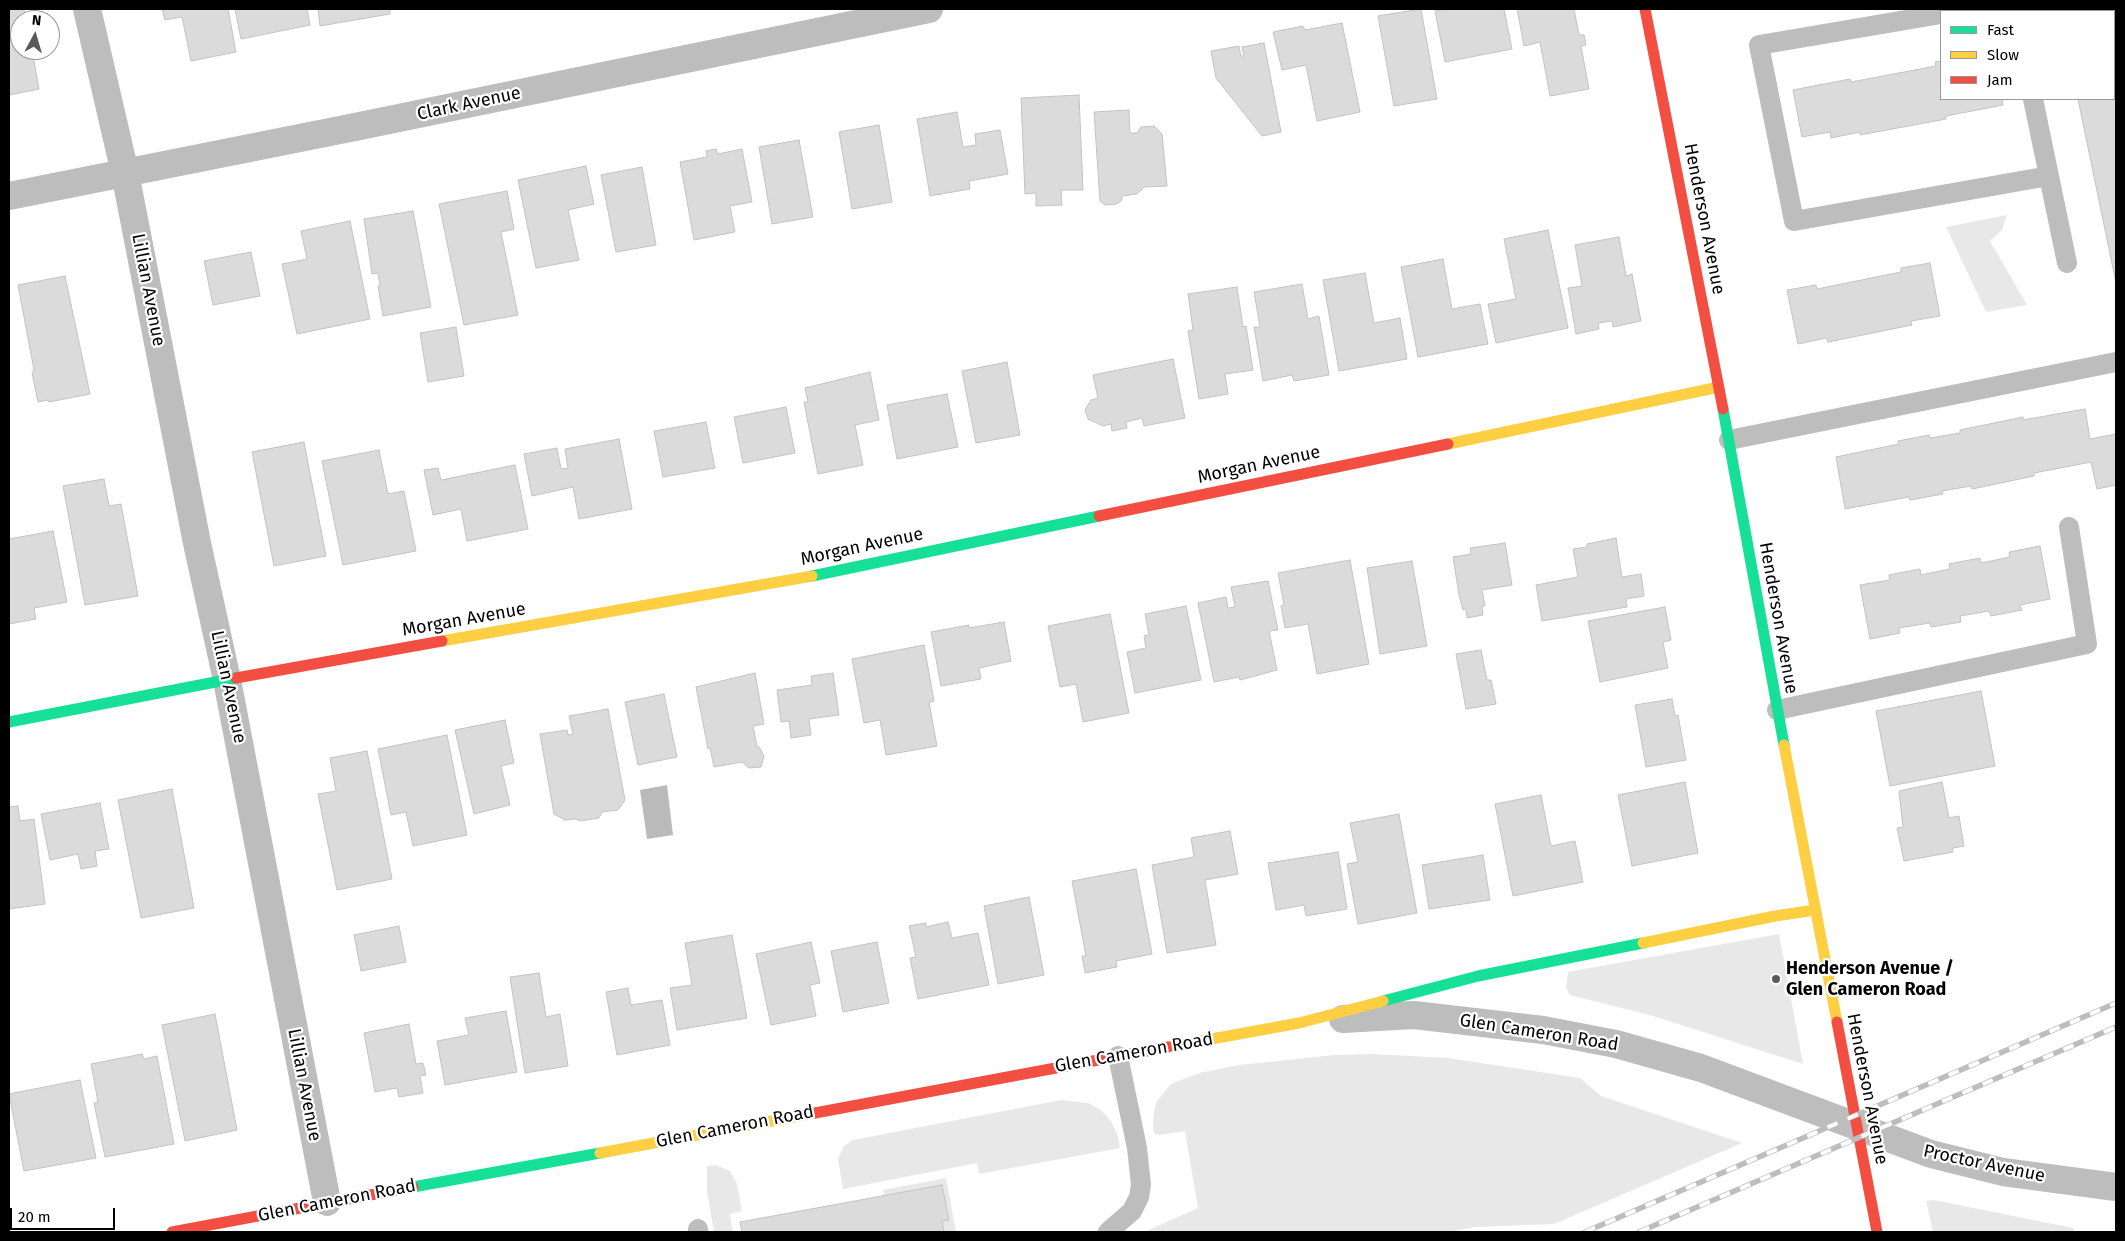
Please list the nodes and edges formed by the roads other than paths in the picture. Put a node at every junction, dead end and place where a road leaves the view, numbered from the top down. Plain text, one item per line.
1 (88, 9) edge
2 (929, 9) edge
3 (1645, 9) edge
4 (1940, 14) edge
5 (2033, 100) edge
6 (126, 173) junction
7 (2049, 176) junction
8 (9, 196) edge
9 (2067, 263) dead end
10 (2116, 362) edge
11 (1719, 387) junction
12 (1728, 440) junction
13 (2069, 527) dead end
14 (227, 680) junction
15 (1777, 710) junction
16 (9, 722) edge
17 (1815, 910) junction
18 (1299, 1023) junction
19 (1118, 1056) junction
20 (1856, 1126) junction
21 (2116, 1187) edge
22 (327, 1202) junction
23 (172, 1232) edge
24 (1108, 1232) edge
25 (1877, 1232) edge

1 - 6 street, Lillian Avenue
2 - 6 street, Clark Avenue
3 - 11 street, Henderson Avenue
4 - 7 lane
5 - 7 lane
6 - 8 street, Clark Avenue
6 - 14 street, Lillian Avenue
7 - 9 lane
10 - 12 lane
11 - 12 street, Henderson Avenue
11 - 14 street, Morgan Avenue
12 - 15 street, Henderson Avenue
13 - 15 lane
14 - 16 street, Morgan Avenue
14 - 22 street, Lillian Avenue
15 - 17 street, Henderson Avenue
17 - 18 street, Glen Cameron Road
17 - 20 street, Henderson Avenue
18 - 19 street, Glen Cameron Road
18 - 20 street, Glen Cameron Road
19 - 22 street, Glen Cameron Road
19 - 24 lane
20 - 21 street, Proctor Avenue
20 - 25 street, Henderson Avenue
22 - 23 street, Glen Cameron Road

